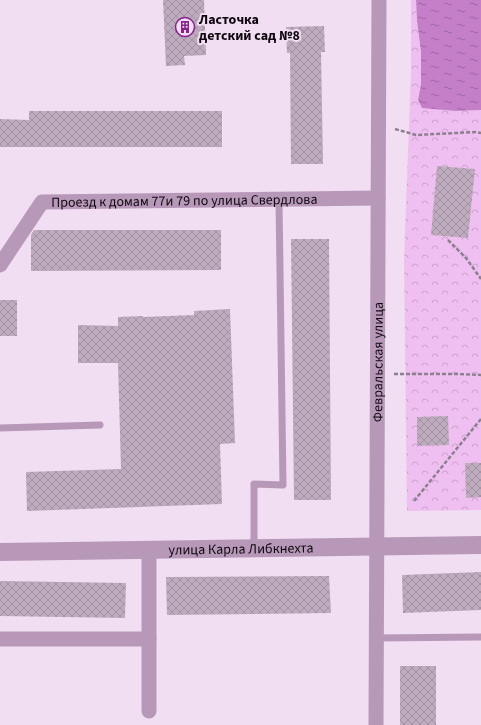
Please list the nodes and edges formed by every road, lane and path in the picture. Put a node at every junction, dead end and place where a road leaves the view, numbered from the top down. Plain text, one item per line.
1 (379, 0) edge
2 (379, 126) junction
3 (481, 133) edge
4 (378, 198) junction
5 (279, 200) junction
6 (448, 240) dead end
7 (0, 265) edge
8 (481, 279) edge
9 (378, 375) junction
10 (481, 375) edge
11 (481, 419) edge
12 (100, 425) dead end
13 (0, 428) edge
14 (414, 502) dead end
15 (481, 545) edge
16 (377, 547) junction
17 (254, 549) junction
18 (148, 550) junction
19 (0, 552) edge
20 (481, 637) edge
21 (0, 638) edge
22 (376, 638) junction
23 (149, 639) junction
24 (149, 711) dead end
25 (376, 725) edge

1 - 2 street, Февральская улица
2 - 3 path
2 - 4 street, Февральская улица
4 - 5 street, Проезд к домам 77и 79 по улица Свердлова
4 - 9 street, Февральская улица
5 - 7 street, Проезд к домам 77и 79 по улица Свердлова
5 - 17 lane
6 - 8 path
9 - 10 path
9 - 16 street, Февральская улица
11 - 14 path
12 - 13 lane
15 - 16 street, улица Карла Либкнехта
16 - 17 street, улица Карла Либкнехта
16 - 22 street, Февральская улица
17 - 18 street, улица Карла Либкнехта
18 - 19 street, улица Карла Либкнехта
18 - 23 street
20 - 22 lane
21 - 23 street
22 - 25 street, Февральская улица
23 - 24 street

